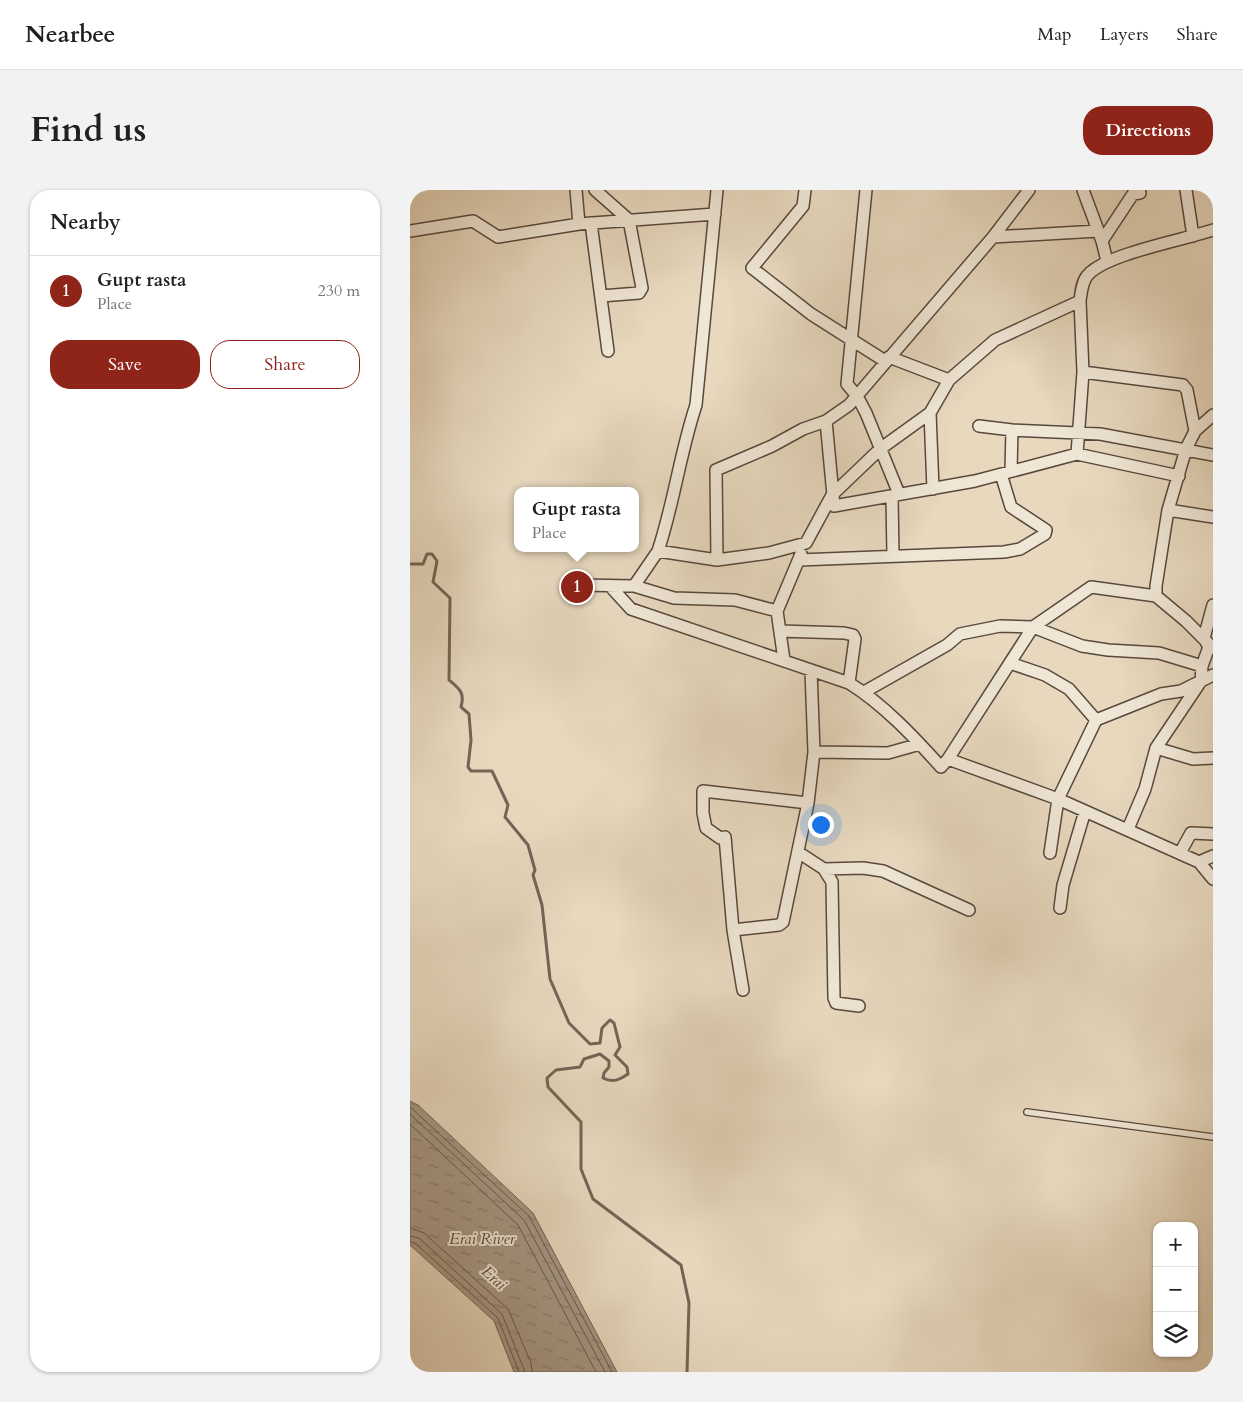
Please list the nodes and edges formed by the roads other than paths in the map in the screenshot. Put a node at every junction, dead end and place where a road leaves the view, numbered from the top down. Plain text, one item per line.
1 (576, 190) edge
2 (595, 190) edge
3 (717, 190) edge
4 (805, 190) edge
5 (866, 190) edge
6 (1029, 190) edge
7 (1083, 190) edge
8 (1186, 190) edge
9 (1140, 193) dead end
10 (716, 214) junction
11 (629, 220) junction
12 (585, 223) junction
13 (1213, 230) edge
14 (410, 231) edge
15 (1100, 236) junction
16 (1192, 236) junction
17 (993, 237) junction
18 (1107, 261) junction
19 (601, 296) junction
20 (1080, 302) junction
21 (850, 339) junction
22 (608, 351) dead end
23 (887, 359) junction
24 (1083, 372) junction
25 (949, 380) junction
26 (857, 396) junction
27 (930, 413) junction
28 (1213, 414) edge
29 (826, 421) junction
30 (979, 426) dead end
31 (1012, 430) junction
32 (1195, 431) junction
33 (1079, 432) junction
34 (1186, 449) junction
35 (880, 450) junction
36 (1077, 454) junction
37 (1213, 455) edge
38 (1006, 472) junction
39 (1179, 476) junction
40 (933, 489) junction
41 (832, 495) junction
42 (895, 495) junction
43 (1168, 510) junction
44 (1213, 517) edge
45 (806, 544) junction
46 (658, 551) junction
47 (893, 556) junction
48 (717, 560) junction
49 (798, 560) junction
50 (580, 585) dead end
51 (610, 586) junction
52 (634, 586) junction
53 (1156, 596) junction
54 (1213, 605) edge
55 (777, 611) junction
56 (1033, 627) junction
57 (780, 630) junction
58 (1204, 638) junction
59 (1213, 648) edge
60 (784, 660) junction
61 (1010, 663) junction
62 (1202, 666) junction
63 (811, 671) junction
64 (1213, 675) edge
65 (1201, 681) junction
66 (849, 683) junction
67 (864, 692) junction
68 (1096, 720) junction
69 (920, 744) junction
70 (1156, 748) junction
71 (814, 752) junction
72 (1213, 758) edge
73 (948, 760) junction
74 (1058, 800) junction
75 (808, 803) junction
76 (1085, 811) junction
77 (1128, 830) junction
78 (1213, 834) edge
79 (798, 852) junction
80 (1050, 853) dead end
81 (1180, 853) junction
82 (1213, 856) edge
83 (1199, 862) junction
84 (824, 869) junction
85 (1213, 878) edge
86 (1060, 908) dead end
87 (969, 910) dead end
88 (733, 930) junction
89 (743, 990) dead end
90 (859, 1006) dead end
91 (1027, 1112) dead end
92 (1213, 1137) edge

1 - 12 street
2 - 11 street
3 - 10 street
4 - 21 street
5 - 21 street
6 - 17 street
7 - 15 street
8 - 16 street
9 - 15 street
10 - 11 street
10 - 46 street
11 - 12 street
11 - 19 street
12 - 14 street
12 - 19 street
13 - 16 street
15 - 17 street
15 - 18 street
16 - 18 street
17 - 23 street
18 - 20 street
19 - 22 street
20 - 24 street
20 - 25 street
21 - 23 street
21 - 26 street
23 - 25 street
23 - 26 street
24 - 32 street
24 - 33 street
25 - 27 street
26 - 29 street
26 - 35 street
27 - 35 street
27 - 40 street
28 - 32 street
29 - 41 street
29 - 48 street
30 - 31 street
31 - 33 street
31 - 38 street
32 - 34 street
33 - 34 street
33 - 36 street
34 - 37 street
34 - 39 street
35 - 41 street
35 - 42 street
36 - 38 street
36 - 39 street
38 - 40 street
38 - 47 street
39 - 43 street
40 - 42 street
41 - 42 street
41 - 45 street
42 - 47 street
43 - 44 street
43 - 53 street
45 - 48 street
45 - 49 street
46 - 48 street
46 - 52 street
47 - 49 street
49 - 55 street
50 - 51 street
51 - 52 street
51 - 60 street
52 - 55 street
53 - 56 street
53 - 58 street
54 - 58 street
55 - 57 street
56 - 61 street
56 - 62 street
56 - 67 street
57 - 60 street
57 - 66 street
58 - 59 street
58 - 62 street
60 - 63 street
61 - 68 street
61 - 73 street
62 - 65 street
63 - 66 street
63 - 71 street
64 - 65 street
65 - 68 street
65 - 70 street
66 - 67 street
67 - 69 street
68 - 74 street
69 - 71 street
69 - 73 street
70 - 72 street
70 - 77 street
71 - 75 street
73 - 74 street
74 - 76 street
74 - 80 street
75 - 79 street
75 - 88 street
76 - 77 street
76 - 86 street
77 - 81 street
78 - 81 street
79 - 84 street
79 - 88 street
81 - 83 street
82 - 83 street
83 - 85 street
84 - 87 street
84 - 90 street
88 - 89 street
91 - 92 lane

